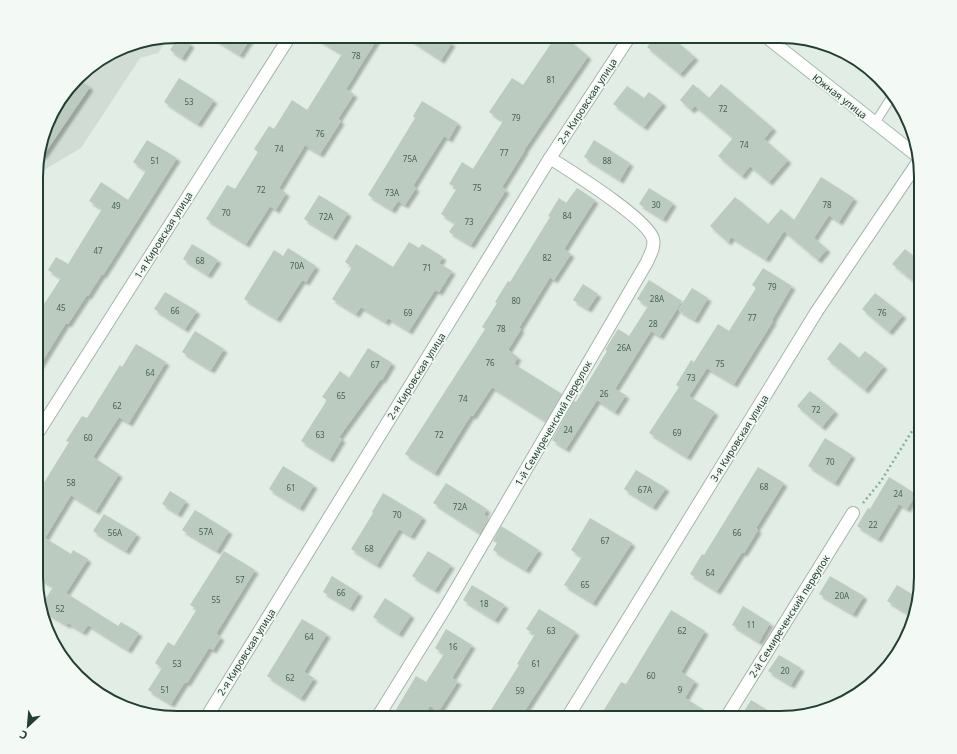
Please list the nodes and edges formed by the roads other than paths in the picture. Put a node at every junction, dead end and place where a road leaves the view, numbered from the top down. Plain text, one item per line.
1 (286, 43) edge
2 (625, 43) edge
3 (774, 43) edge
4 (889, 100) edge
5 (875, 123) junction
6 (911, 151) edge
7 (550, 158) junction
8 (914, 169) edge
9 (43, 425) edge
10 (853, 513) road end
11 (210, 711) edge
12 (381, 711) edge
13 (571, 711) edge
14 (730, 711) edge

1 - 9 street, 1-я Кировская улица
2 - 7 street, 2-я Кировская улица
3 - 5 street, Южная улица
4 - 5 lane
5 - 6 street, Южная улица
7 - 11 street, 2-я Кировская улица
7 - 12 street, 1-й Семиреченский переулок
8 - 13 street, 3-я Кировская улица
10 - 14 street, 2-й Семиреченский переулок

